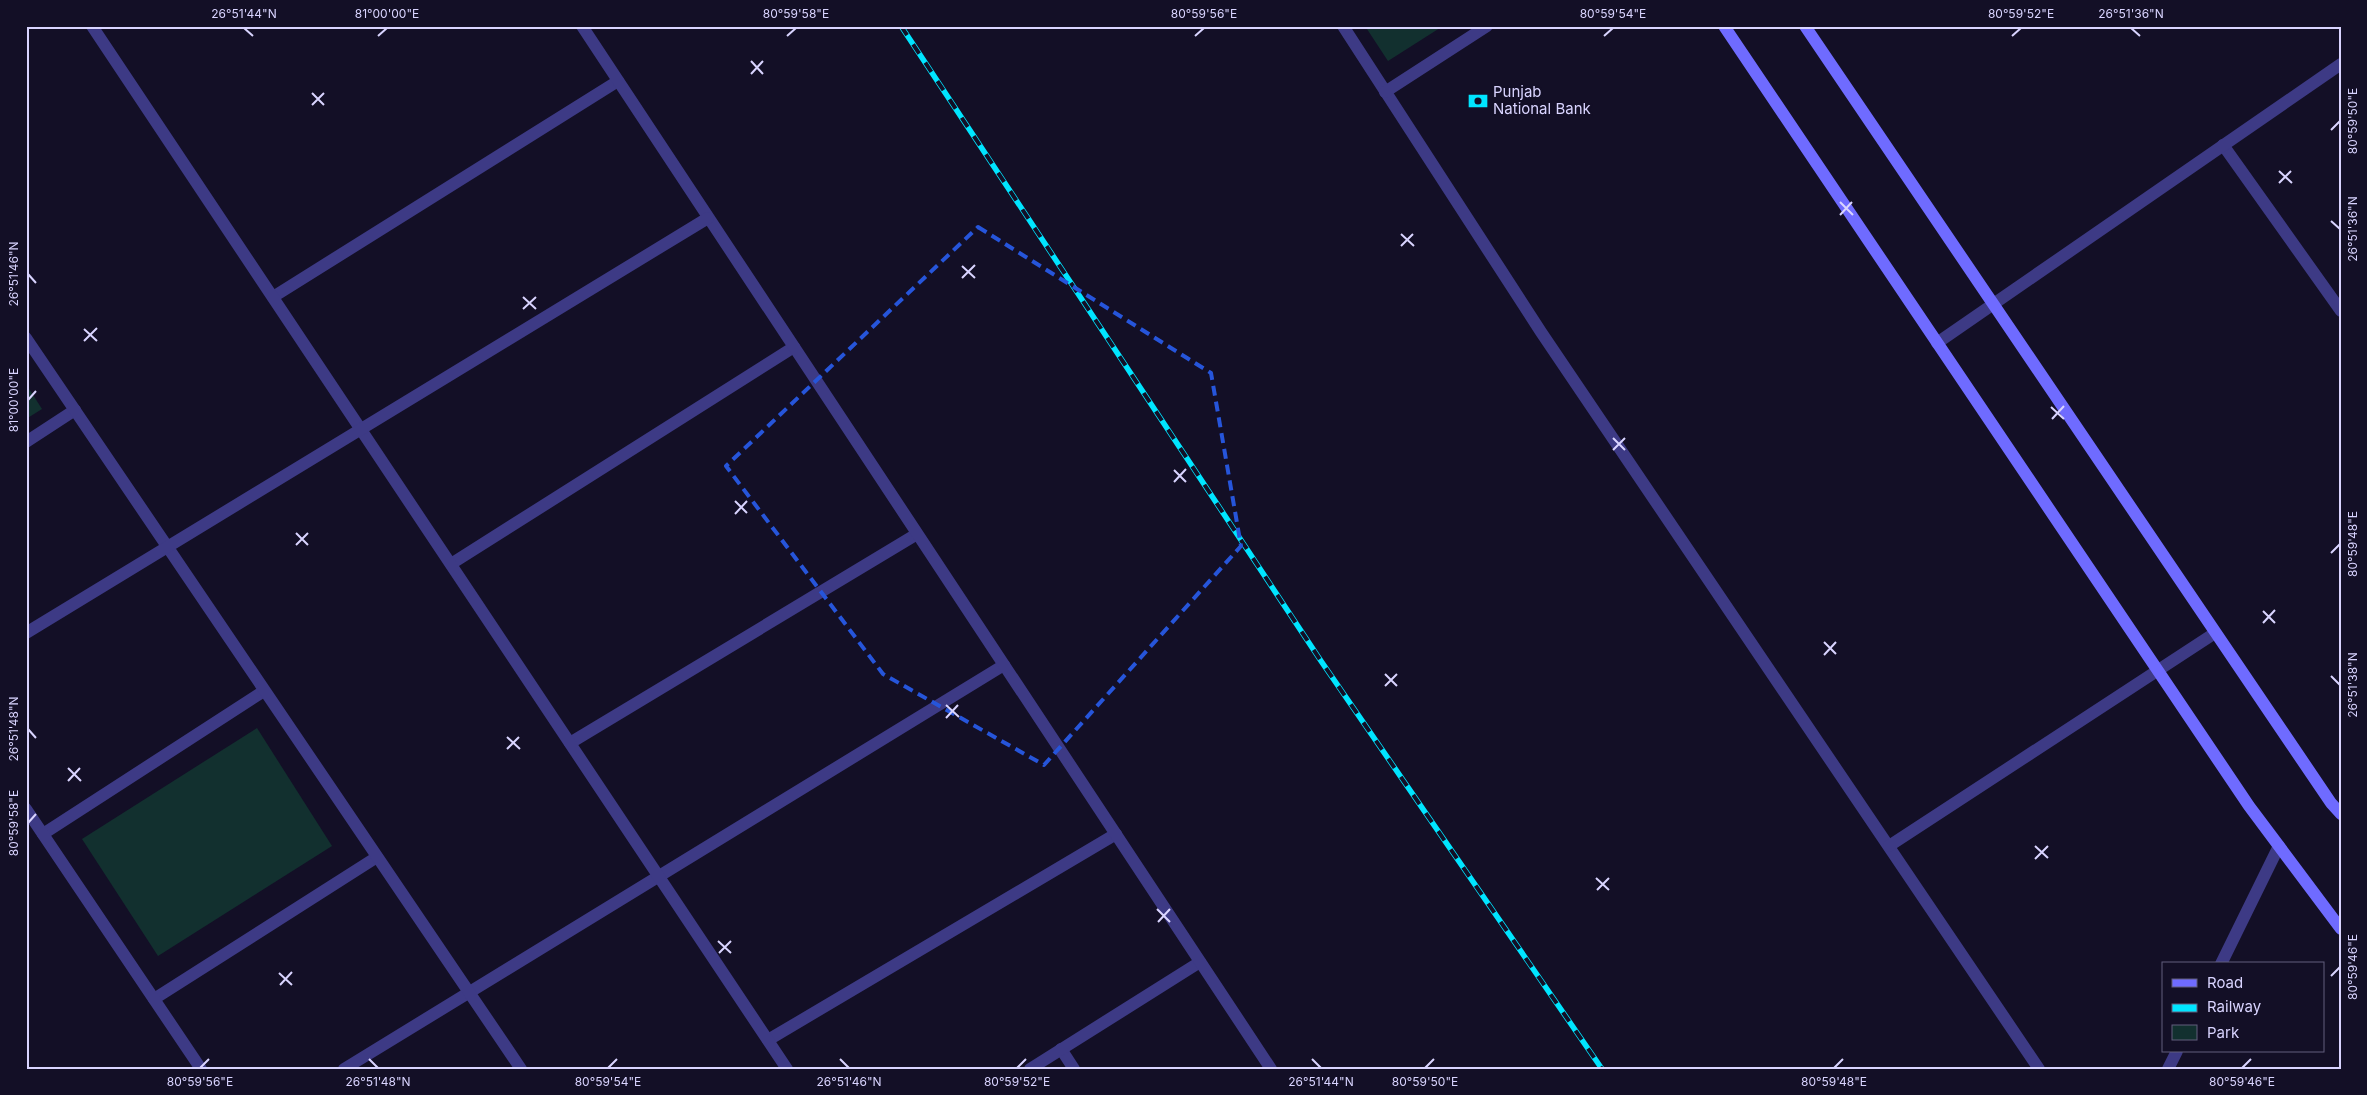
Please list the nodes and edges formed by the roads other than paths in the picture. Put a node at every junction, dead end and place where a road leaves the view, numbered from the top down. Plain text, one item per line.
1 (92, 26) edge
2 (582, 26) edge
3 (1343, 26) edge
4 (1487, 26) edge
5 (1724, 26) edge
6 (1805, 26) edge
7 (2341, 64) edge
8 (618, 80) junction
9 (1386, 92) junction
10 (2223, 145) junction
11 (708, 218) junction
12 (273, 297) junction
13 (1992, 305) junction
14 (2341, 311) edge
15 (26, 338) edge
16 (1937, 343) junction
17 (794, 347) junction
18 (75, 410) junction
19 (361, 429) junction
20 (26, 442) edge
21 (917, 534) junction
22 (167, 547) junction
23 (451, 564) junction
24 (26, 633) edge
25 (2215, 633) junction
26 (1004, 665) junction
27 (2158, 671) junction
28 (264, 691) junction
29 (570, 743) junction
30 (26, 809) edge
31 (2341, 814) edge
32 (43, 834) junction
33 (1116, 834) junction
34 (1889, 846) junction
35 (2279, 846) junction
36 (377, 857) junction
37 (658, 876) junction
38 (2341, 929) edge
39 (1200, 962) junction
40 (2221, 962) edge
41 (468, 991) junction
42 (154, 999) junction
43 (768, 1040) junction
44 (1061, 1049) junction
45 (2176, 1052) edge
46 (201, 1069) edge
47 (344, 1069) edge
48 (521, 1069) edge
49 (787, 1069) edge
50 (1030, 1069) edge
51 (1074, 1069) edge
52 (1271, 1069) edge
53 (2040, 1069) edge
54 (2168, 1069) edge

1 - 12 street
2 - 8 street
3 - 9 street
4 - 9 street
5 - 16 street
6 - 13 street
7 - 10 street
8 - 11 street
8 - 12 street
9 - 34 street
10 - 13 street
10 - 14 street
11 - 17 street
11 - 19 street
12 - 19 street
13 - 16 street
13 - 25 street
15 - 18 street
16 - 27 street
17 - 21 street
17 - 23 street
18 - 20 street
18 - 22 street
19 - 22 street
19 - 23 street
21 - 26 street
21 - 29 street
22 - 24 street
22 - 28 street
23 - 29 street
25 - 27 street
25 - 31 street
26 - 33 street
26 - 37 street
27 - 34 street
27 - 35 street
28 - 32 street
28 - 36 street
29 - 37 street
30 - 32 street
32 - 42 street
33 - 39 street
33 - 43 street
34 - 53 street
35 - 38 street
35 - 40 street
36 - 41 street
36 - 42 street
37 - 41 street
37 - 43 street
39 - 44 street
39 - 52 street
41 - 47 street
41 - 48 street
42 - 46 street
43 - 49 street
44 - 50 street
44 - 51 street
45 - 54 street

